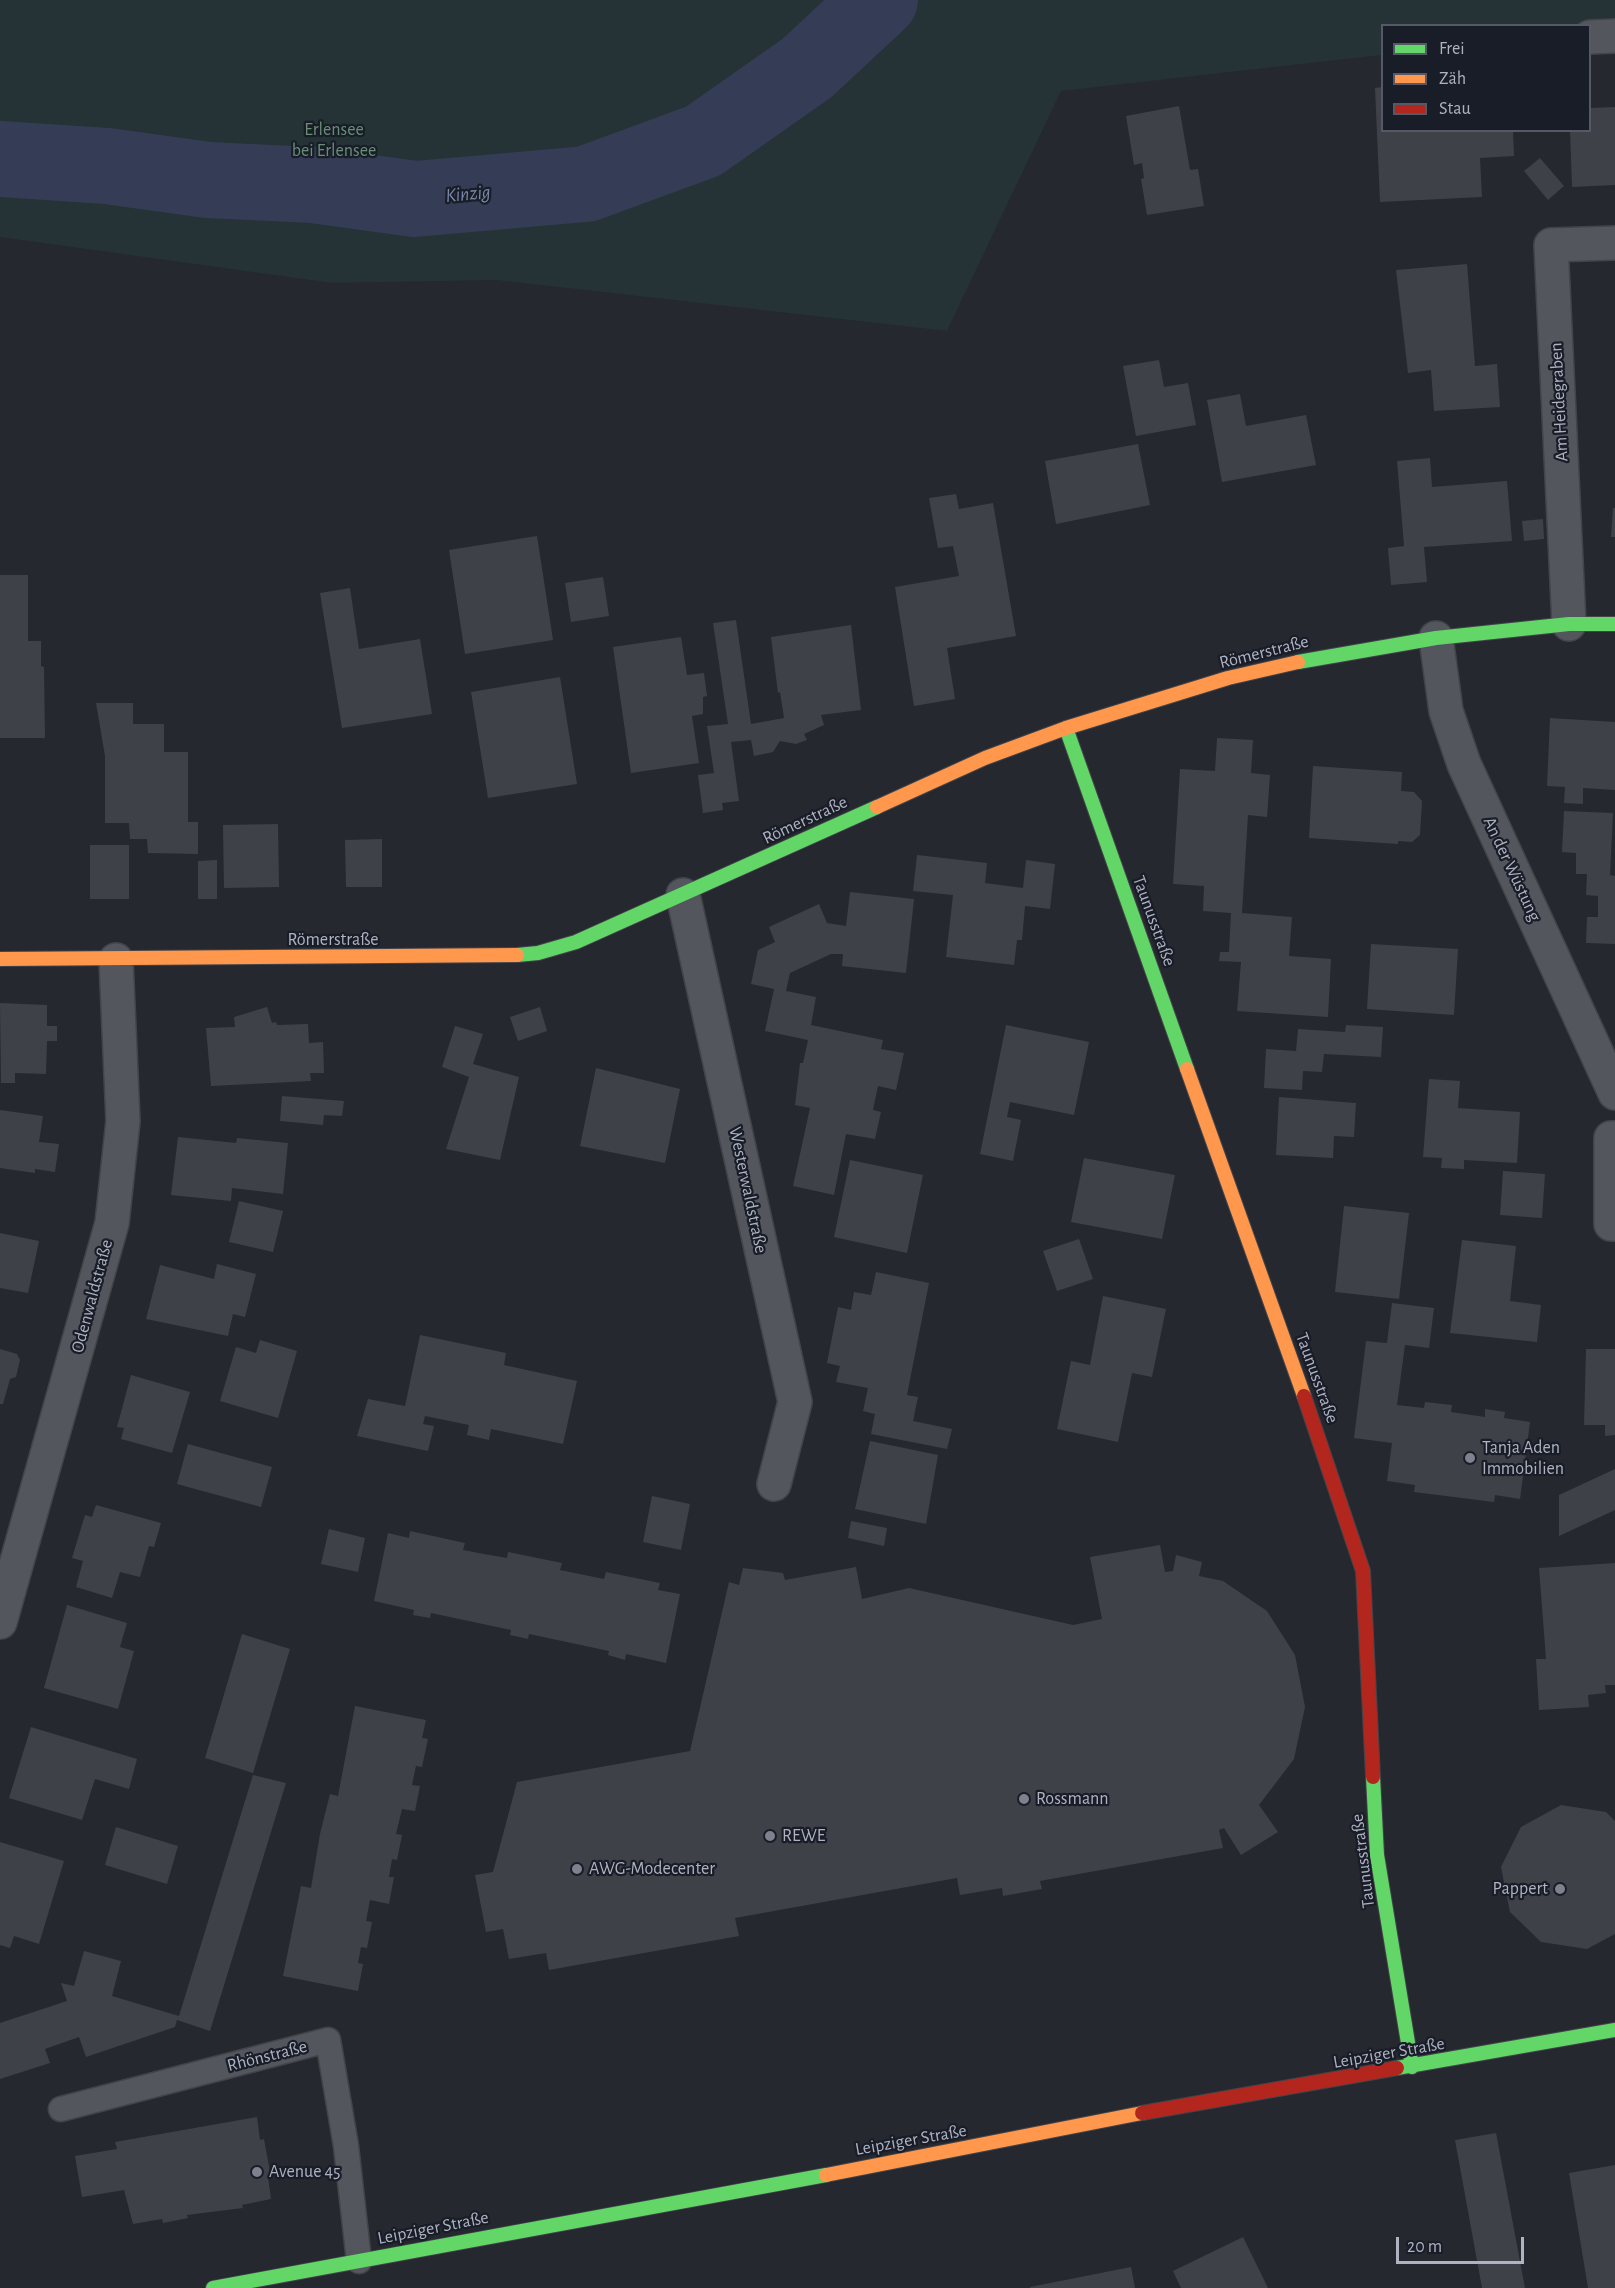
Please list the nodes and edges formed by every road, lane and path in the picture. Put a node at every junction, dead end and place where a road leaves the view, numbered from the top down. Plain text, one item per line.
1 (1615, 36) edge
2 (1591, 37) edge
3 (1615, 243) edge
4 (1569, 624) junction
5 (1615, 624) edge
6 (1436, 638) junction
7 (1066, 728) junction
8 (683, 895) junction
9 (0, 958) edge
10 (116, 960) junction
11 (1615, 1092) edge
12 (1615, 1138) edge
13 (1615, 1224) edge
14 (774, 1484) dead end
15 (0, 1622) edge
16 (1615, 2030) edge
17 (1412, 2067) junction
18 (61, 2109) dead end
19 (359, 2261) junction
20 (213, 2288) edge

1 - 2 street
3 - 4 street, Am Heidegraben
4 - 5 street, Römerstraße
4 - 6 street, Römerstraße
6 - 7 street, Römerstraße
6 - 11 street, An der Wüstung
7 - 8 street, Römerstraße
7 - 17 street, Taunusstraße
8 - 10 street, Römerstraße
8 - 14 street, Westerwaldstraße
9 - 10 street, Römerstraße
10 - 15 street, Odenwaldstraße
12 - 13 street
16 - 17 street, Leipziger Straße
17 - 19 street, Leipziger Straße
18 - 19 lane, Rhönstraße
19 - 20 street, Leipziger Straße

